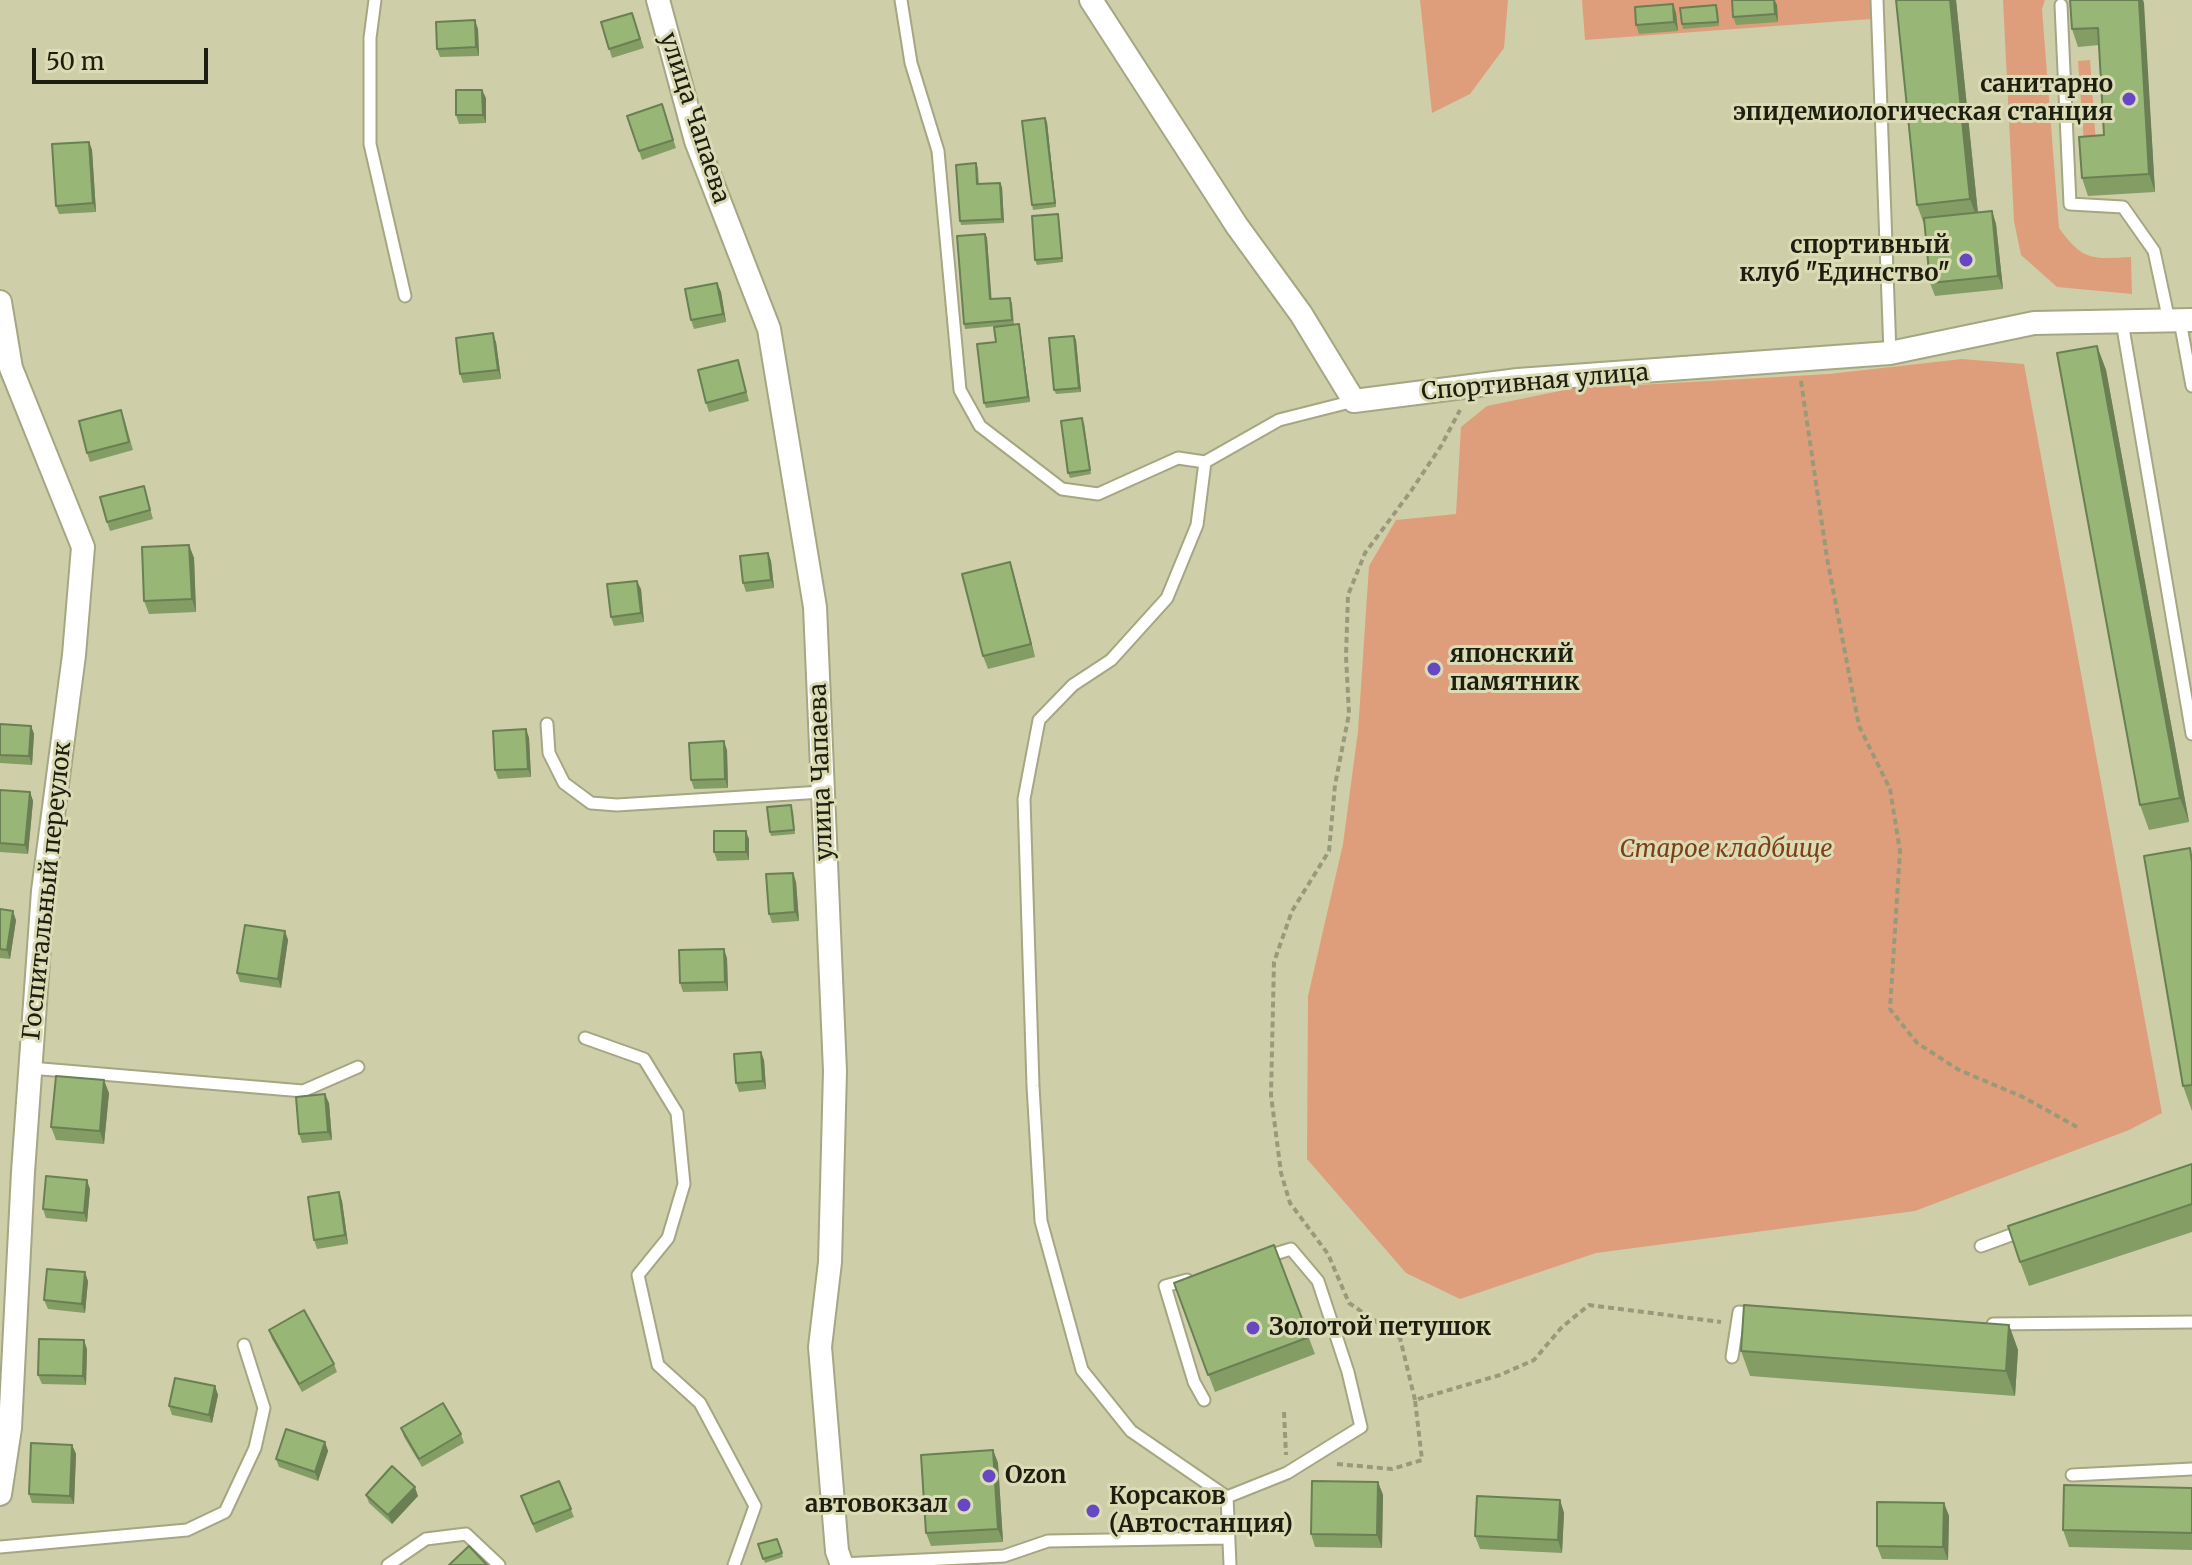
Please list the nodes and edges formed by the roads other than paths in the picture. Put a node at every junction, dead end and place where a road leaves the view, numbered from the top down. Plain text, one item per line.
1 (375, 0) edge
2 (658, 0) edge
3 (901, 0) edge
4 (1091, 0) edge
5 (1877, 0) edge
6 (2061, 5) dead end
7 (405, 296) dead end
8 (0, 302) edge
9 (2181, 321) edge
10 (2122, 322) junction
11 (1890, 353) junction
12 (2192, 386) edge
13 (1354, 401) junction
14 (1205, 462) junction
15 (547, 724) dead end
16 (2192, 734) edge
17 (822, 792) junction
18 (585, 1038) dead end
19 (358, 1067) dead end
20 (30, 1068) junction
21 (2042, 1224) edge
22 (1981, 1246) dead end
23 (1249, 1261) edge
24 (1193, 1278) edge
25 (1768, 1315) edge
26 (2192, 1322) edge
27 (1985, 1324) edge
28 (244, 1345) dead end
29 (1732, 1357) dead end
30 (1204, 1400) dead end
31 (2192, 1469) edge
32 (2072, 1475) dead end
33 (0, 1494) edge
34 (1227, 1497) junction
35 (1229, 1538) junction
36 (0, 1547) edge
37 (841, 1564) edge
38 (388, 1565) edge
39 (499, 1565) edge
40 (734, 1565) edge
41 (1230, 1565) edge

1 - 7 lane
2 - 17 street, улица Чапаева
3 - 14 lane
4 - 13 street
5 - 11 lane
6 - 9 lane
8 - 20 street, Госпитальный переулок
9 - 10 street, Спортивная улица
9 - 12 lane
10 - 11 street, Спортивная улица
10 - 16 lane
11 - 13 street, Спортивная улица
13 - 14 lane
14 - 34 lane
15 - 17 lane
17 - 37 street, улица Чапаева
18 - 40 lane
19 - 20 lane
20 - 33 street, Госпитальный переулок
21 - 22 lane
23 - 34 lane
24 - 30 lane
25 - 29 lane
26 - 27 lane
28 - 36 lane
31 - 32 lane
34 - 35 lane
35 - 37 lane
35 - 41 lane
38 - 39 lane

